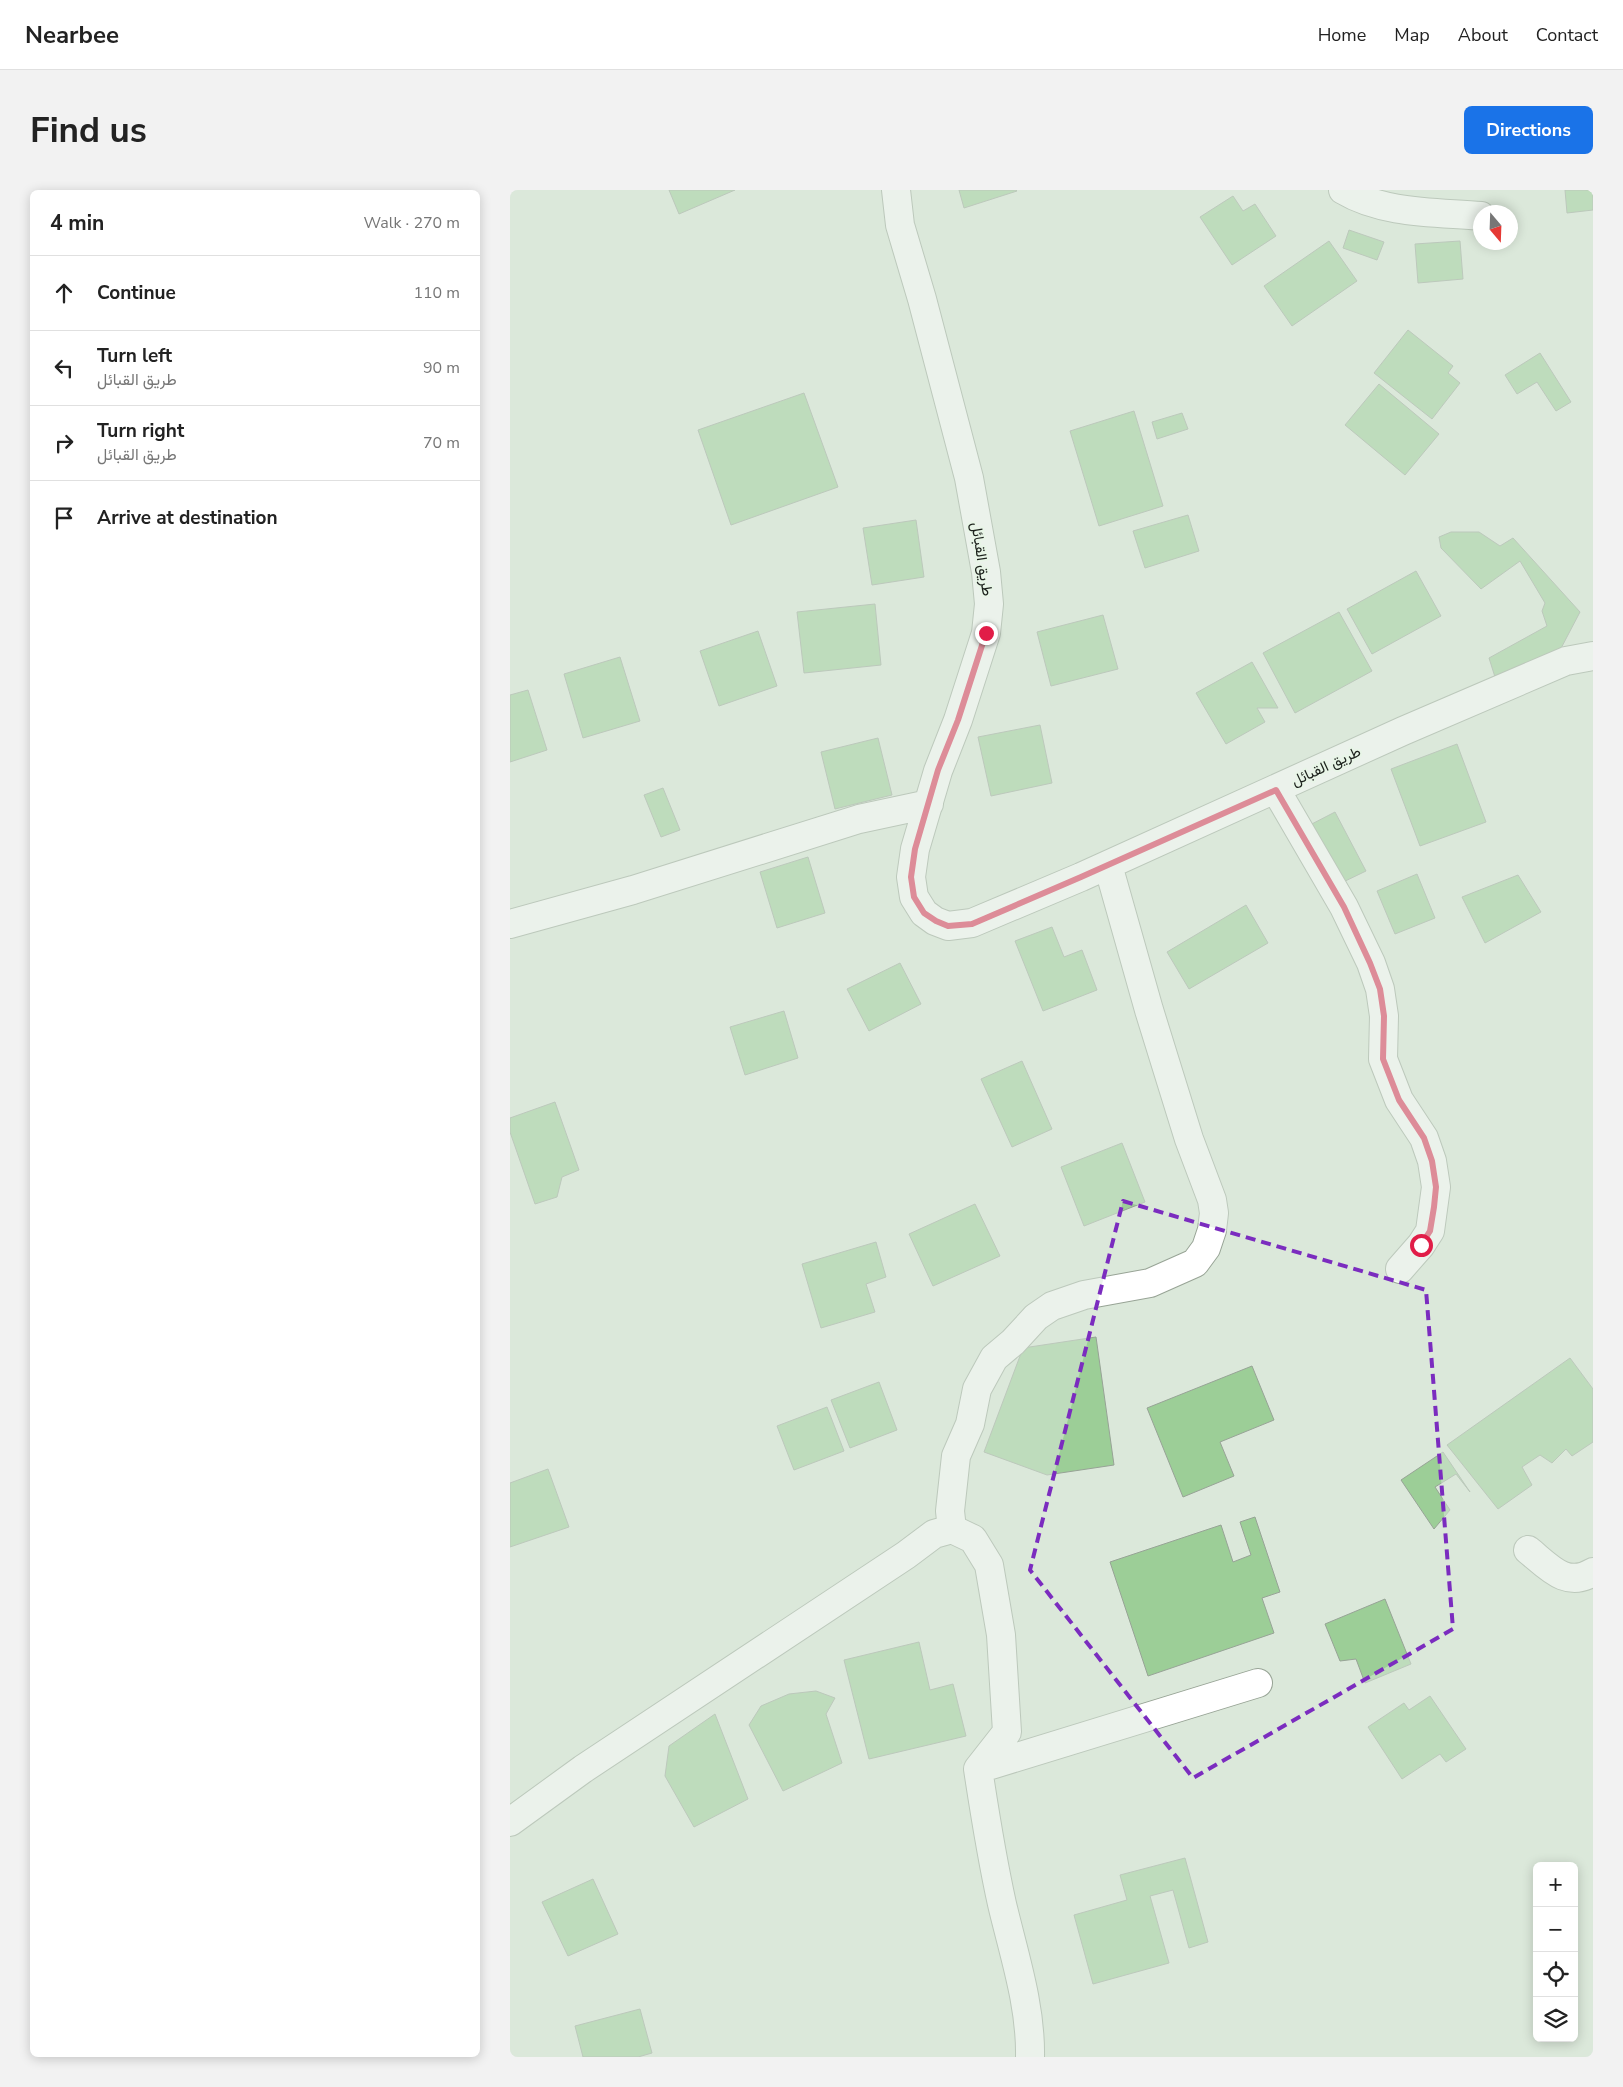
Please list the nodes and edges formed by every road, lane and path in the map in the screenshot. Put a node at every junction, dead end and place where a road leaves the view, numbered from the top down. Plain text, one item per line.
1 (896, 190) edge
2 (1344, 190) edge
3 (1473, 215) edge
4 (1593, 656) edge
5 (1276, 790) junction
6 (929, 804) junction
7 (1108, 865) junction
8 (510, 924) edge
9 (1400, 1268) dead end
10 (952, 1529) junction
11 (1528, 1550) dead end
12 (1593, 1572) edge
13 (1258, 1683) dead end
14 (978, 1769) junction
15 (510, 1822) edge
16 (1030, 2057) edge

1 - 6 street, طريق القبائل
2 - 3 street
4 - 5 street, طريق القبائل
5 - 7 street, طريق القبائل
5 - 9 street
6 - 7 street, طريق القبائل
6 - 8 street
7 - 10 street
10 - 14 street
10 - 15 street
11 - 12 street
13 - 14 street
14 - 16 street

